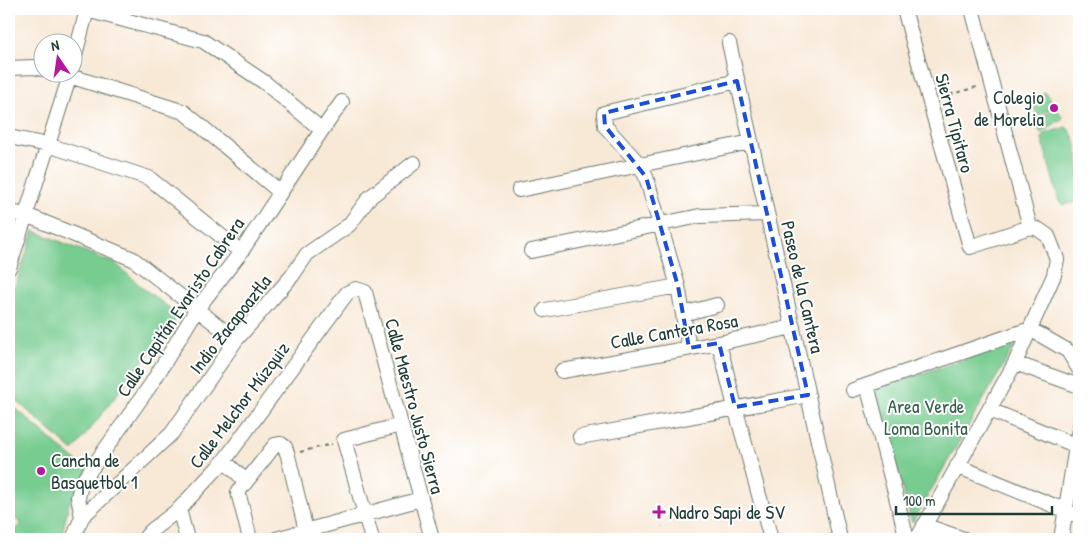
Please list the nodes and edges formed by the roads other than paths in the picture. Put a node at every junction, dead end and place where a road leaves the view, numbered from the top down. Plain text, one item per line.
1 (85, 9) edge
2 (904, 9) edge
3 (972, 9) edge
4 (79, 32) edge
5 (729, 43) dead end
6 (32, 67) edge
7 (9, 68) edge
8 (82, 77) edge
9 (737, 81) junction
10 (65, 82) edge
11 (342, 102) dead end
12 (322, 130) junction
13 (9, 137) edge
14 (751, 142) junction
15 (48, 145) junction
16 (414, 163) dead end
17 (640, 166) junction
18 (519, 190) dead end
19 (280, 192) junction
20 (9, 212) edge
21 (767, 214) junction
22 (26, 215) junction
23 (661, 224) junction
24 (1030, 227) junction
25 (531, 251) dead end
26 (241, 252) junction
27 (9, 268) edge
28 (678, 286) junction
29 (356, 289) joint
30 (717, 305) dead end
31 (197, 309) junction
32 (545, 310) dead end
33 (683, 314) junction
34 (793, 327) junction
35 (1030, 329) junction
36 (236, 340) junction
37 (719, 342) junction
38 (689, 348) junction
39 (1015, 364) junction
40 (1079, 369) edge
41 (562, 371) dead end
42 (867, 385) junction
43 (1079, 386) edge
44 (853, 390) dead end
45 (808, 395) junction
46 (735, 407) junction
47 (990, 410) junction
48 (401, 425) junction
49 (1079, 428) edge
50 (580, 437) dead end
51 (1077, 446) junction
52 (224, 461) junction
53 (957, 466) junction
54 (242, 486) junction
55 (421, 499) junction
56 (178, 509) junction
57 (1066, 510) junction
58 (365, 514) junction
59 (1079, 516) edge
60 (82, 517) junction
61 (924, 525) junction
62 (307, 535) edge
63 (431, 535) edge
64 (73, 539) edge
65 (144, 539) edge
66 (187, 539) edge
67 (250, 539) edge
68 (276, 539) edge
69 (372, 539) edge
70 (771, 539) edge
71 (840, 539) edge
72 (907, 539) edge
73 (917, 539) edge
74 (964, 539) edge
75 (1061, 539) edge

1 - 4 street
1 - 12 street
2 - 24 street, Sierra Tipitaro
3 - 24 street
5 - 9 street, Paseo de la Cantera
6 - 7 street
8 - 19 street
9 - 14 street, Paseo de la Cantera
9 - 17 street
10 - 15 street
11 - 12 street, Calle Capitán Evaristo Cabrera
12 - 19 street, Calle Capitán Evaristo Cabrera
13 - 15 street
14 - 17 street
14 - 21 street, Paseo de la Cantera
15 - 22 street
15 - 26 street
16 - 36 street, Indio Zacapoaztla
17 - 18 street
17 - 23 street
19 - 26 street, Calle Capitán Evaristo Cabrera
20 - 22 street
21 - 23 street
21 - 34 street, Paseo de la Cantera
22 - 27 street
22 - 31 street
23 - 25 street
23 - 28 street
24 - 35 street
26 - 31 street, Calle Capitán Evaristo Cabrera
28 - 32 street
28 - 33 street
29 - 48 street, Calle Maestro Justo Sierra
29 - 52 street, Calle Melchor Múzquiz
30 - 33 street
31 - 36 street
31 - 60 street, Calle Capitán Evaristo Cabrera
33 - 38 street
34 - 37 street, Calle Cantera Rosa
34 - 45 street, Paseo de la Cantera
35 - 39 street
35 - 40 street
35 - 42 street
36 - 60 street, Indio Zacapoaztla
37 - 38 street, Calle Cantera Rosa
37 - 46 street
38 - 41 street, Calle Cantera Rosa
39 - 43 street
39 - 47 street
42 - 44 street
42 - 72 street
45 - 46 street
45 - 71 street, Paseo de la Cantera
46 - 50 street
46 - 70 street
47 - 51 street
47 - 53 street
48 - 55 street, Calle Maestro Justo Sierra
48 - 58 street
49 - 51 street
51 - 57 street
52 - 54 street
52 - 56 street, Calle Melchor Múzquiz
53 - 57 street
53 - 61 street
54 - 62 street
54 - 67 street
55 - 58 street
55 - 63 street, Calle Maestro Justo Sierra
56 - 65 street, Calle Melchor Múzquiz
56 - 66 street
57 - 59 street
57 - 75 street
58 - 62 street
58 - 69 street
60 - 64 street, Calle Capitán Evaristo Cabrera
61 - 73 street
61 - 74 street
62 - 68 street

